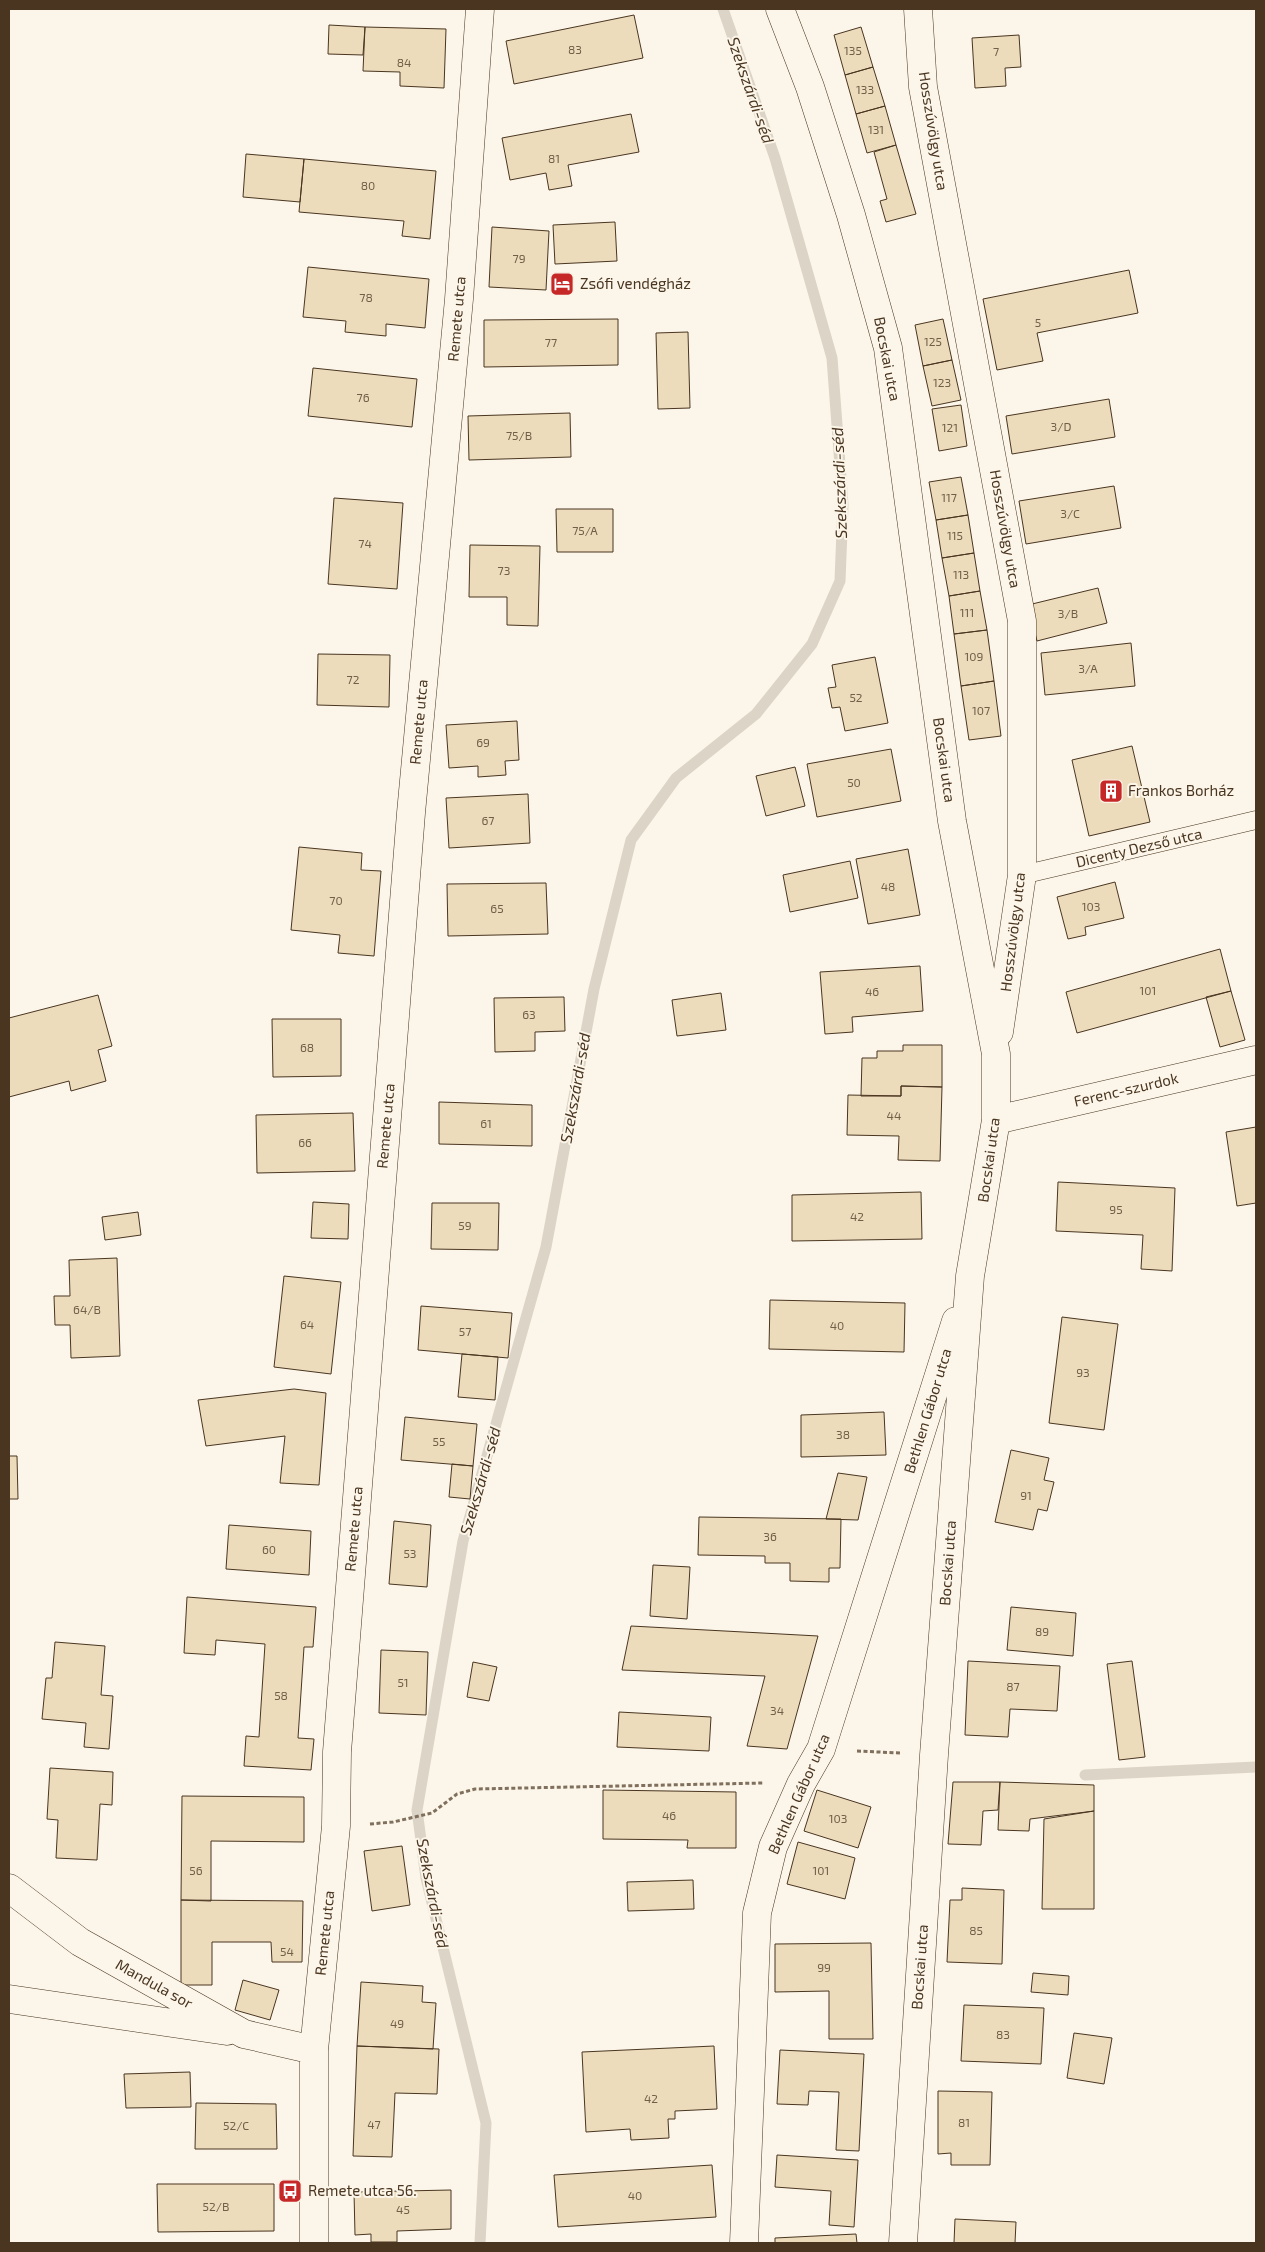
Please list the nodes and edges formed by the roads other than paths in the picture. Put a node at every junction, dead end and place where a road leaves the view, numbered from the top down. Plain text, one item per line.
1 (480, 9) edge
2 (780, 9) edge
3 (918, 9) edge
4 (1256, 820) edge
5 (1022, 875) junction
6 (996, 1054) junction
7 (1256, 1060) edge
8 (996, 1120) junction
9 (970, 1276) junction
10 (9, 1888) edge
11 (9, 2000) edge
12 (244, 2034) junction
13 (314, 2050) junction
14 (314, 2243) edge
15 (744, 2243) edge
16 (903, 2243) edge

1 - 13 street, Remete utca
2 - 6 street, Bocskai utca
3 - 5 street, Hosszúvölgy utca
4 - 5 lane, Dicenty Dezső utca
5 - 6 street, Hosszúvölgy utca
6 - 8 street, Bocskai utca
7 - 8 street, Ferenc-szurdok
8 - 9 street, Bocskai utca
9 - 15 street, Bethlen Gábor utca
9 - 16 street, Bocskai utca
10 - 12 street, Mandula sor
11 - 12 street
12 - 13 street, Mandula sor
13 - 14 street, Remete utca

